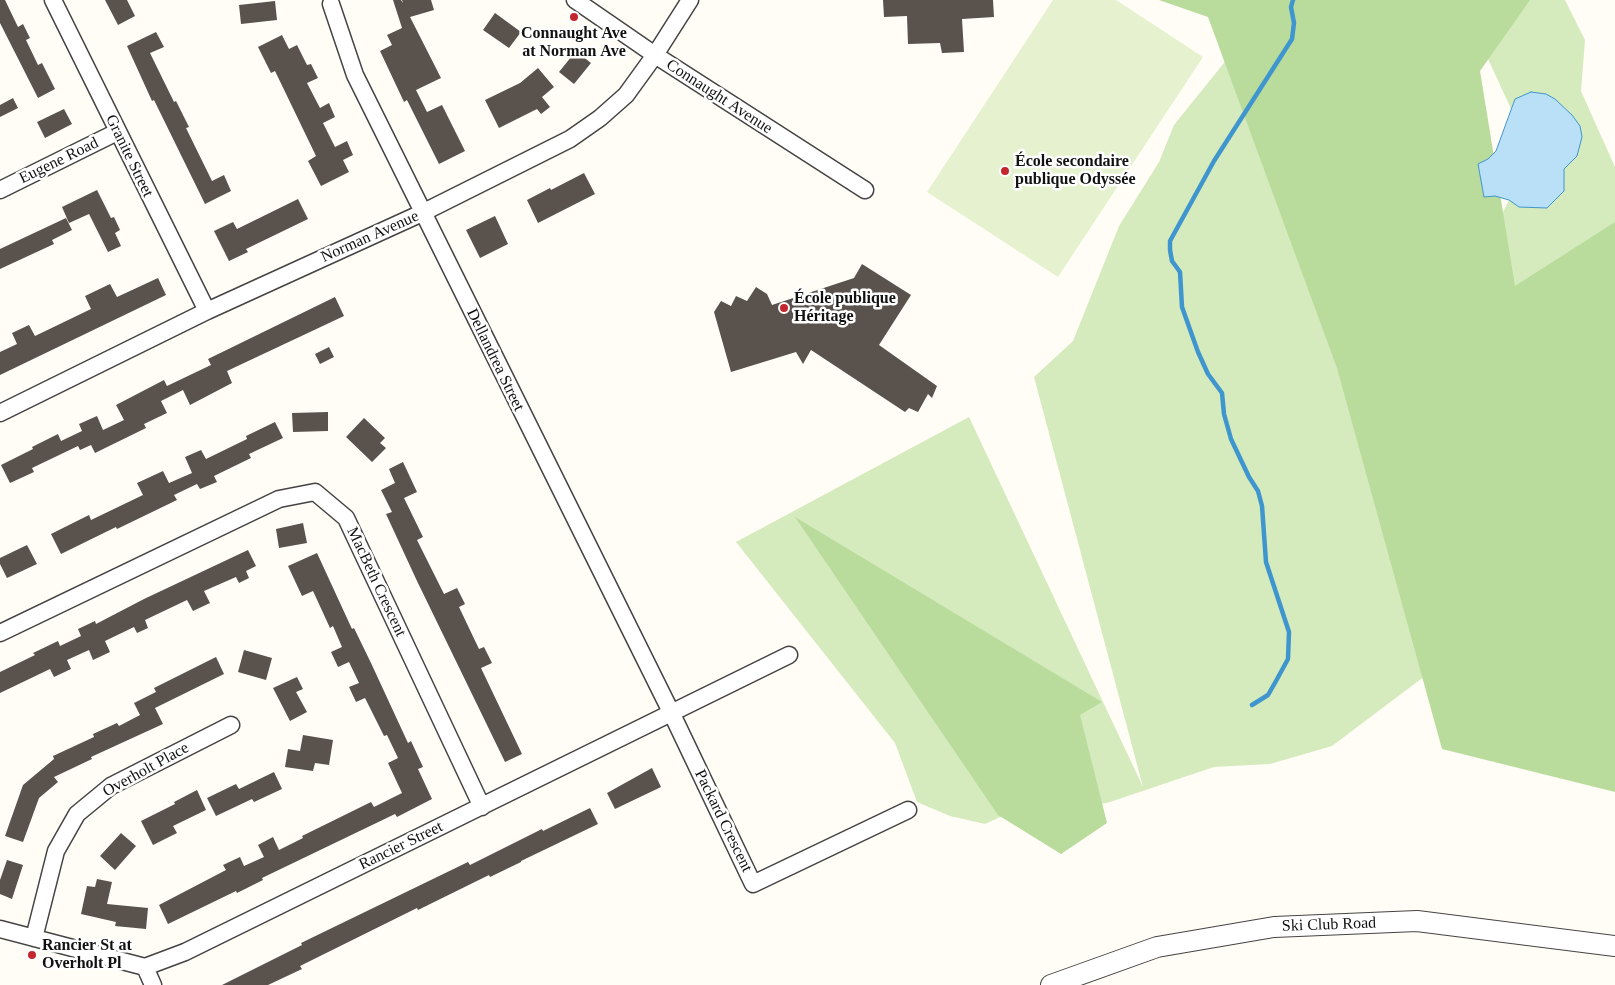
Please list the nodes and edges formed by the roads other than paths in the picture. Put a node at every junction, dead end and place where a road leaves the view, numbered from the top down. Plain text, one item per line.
1 (53, 0) edge
2 (575, 0) edge
3 (690, 0) edge
4 (332, 4) dead end
5 (655, 55) junction
6 (117, 132) junction
7 (0, 190) edge
8 (865, 190) dead end
9 (422, 213) junction
10 (207, 311) junction
11 (0, 413) edge
12 (0, 633) edge
13 (789, 655) dead end
14 (671, 712) junction
15 (231, 725) dead end
16 (482, 806) junction
17 (908, 810) dead end
18 (0, 929) edge
19 (34, 938) junction
20 (1615, 946) edge
21 (145, 967) junction
22 (153, 985) edge
23 (1050, 985) edge

1 - 6 street, Granite Street
2 - 5 street, Connaught Avenue
3 - 5 street, Norman Avenue
4 - 9 street, Dellandrea Street
5 - 8 street, Connaught Avenue
5 - 9 street, Norman Avenue
6 - 7 street, Eugene Road
6 - 10 street, Granite Street
9 - 10 street, Norman Avenue
9 - 14 street, Dellandrea Street
10 - 11 street, Norman Avenue
12 - 16 street, MacBeth Crescent
13 - 14 street, Rancier Street
14 - 16 street, Rancier Street
14 - 17 street, Packard Crescent
15 - 19 street, Overholt Place
16 - 21 street, Rancier Street
18 - 19 street
19 - 21 street
20 - 23 street, Ski Club Road
21 - 22 street

